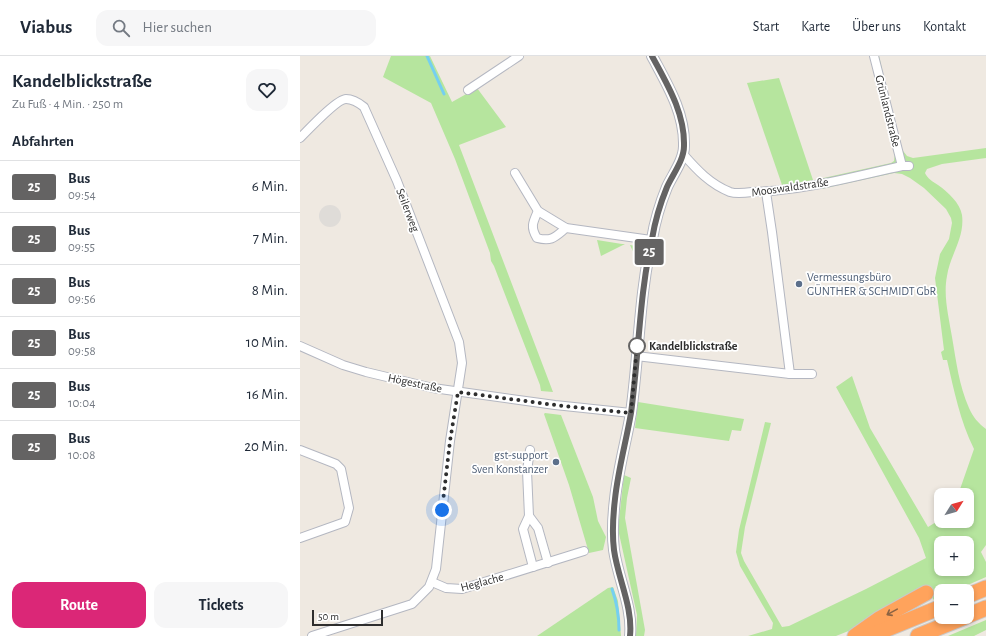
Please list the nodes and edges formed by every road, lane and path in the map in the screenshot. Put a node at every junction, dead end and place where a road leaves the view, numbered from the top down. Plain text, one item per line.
1 (519, 56) edge
2 (652, 56) edge
3 (874, 56) edge
4 (468, 90) dead end
5 (300, 138) edge
6 (683, 154) junction
7 (905, 166) joint
8 (515, 173) dead end
9 (766, 192) junction
10 (538, 211) junction
11 (566, 228) junction
12 (651, 240) junction
13 (300, 346) edge
14 (636, 356) junction
15 (790, 374) junction
16 (812, 374) dead end
17 (458, 392) junction
18 (631, 413) junction
19 (300, 450) edge
20 (530, 450) dead end
21 (529, 516) junction
22 (300, 538) edge
23 (584, 551) dead end
24 (548, 563) junction
25 (533, 567) junction
26 (432, 582) junction
27 (986, 588) edge
28 (926, 593) dead end
29 (974, 593) edge
30 (986, 608) edge
31 (934, 611) edge
32 (974, 613) edge
33 (948, 624) edge
34 (312, 636) edge
35 (630, 636) edge
36 (855, 636) edge
37 (870, 636) edge
38 (918, 636) edge

1 - 4 street
2 - 6 street
3 - 7 street, Grünlandstraße
5 - 17 street, Seilerweg
6 - 9 street, Mooswaldstraße
6 - 12 street
7 - 9 street, Mooswaldstraße
8 - 10 street
9 - 15 street
10 - 11 street
10 - 11 street
11 - 12 street
12 - 14 street
13 - 17 street, Högestraße
14 - 15 street
14 - 18 street
15 - 16 street
17 - 18 street, Högestraße
17 - 26 street
18 - 35 street
19 - 22 street
20 - 21 street
21 - 24 street
21 - 25 street
23 - 24 street, Heglache
24 - 25 street, Heglache
25 - 26 street, Heglache
26 - 34 street
27 - 29 highway
28 -> 36 highway
30 - 32 highway
31 - 37 highway
33 - 38 highway

